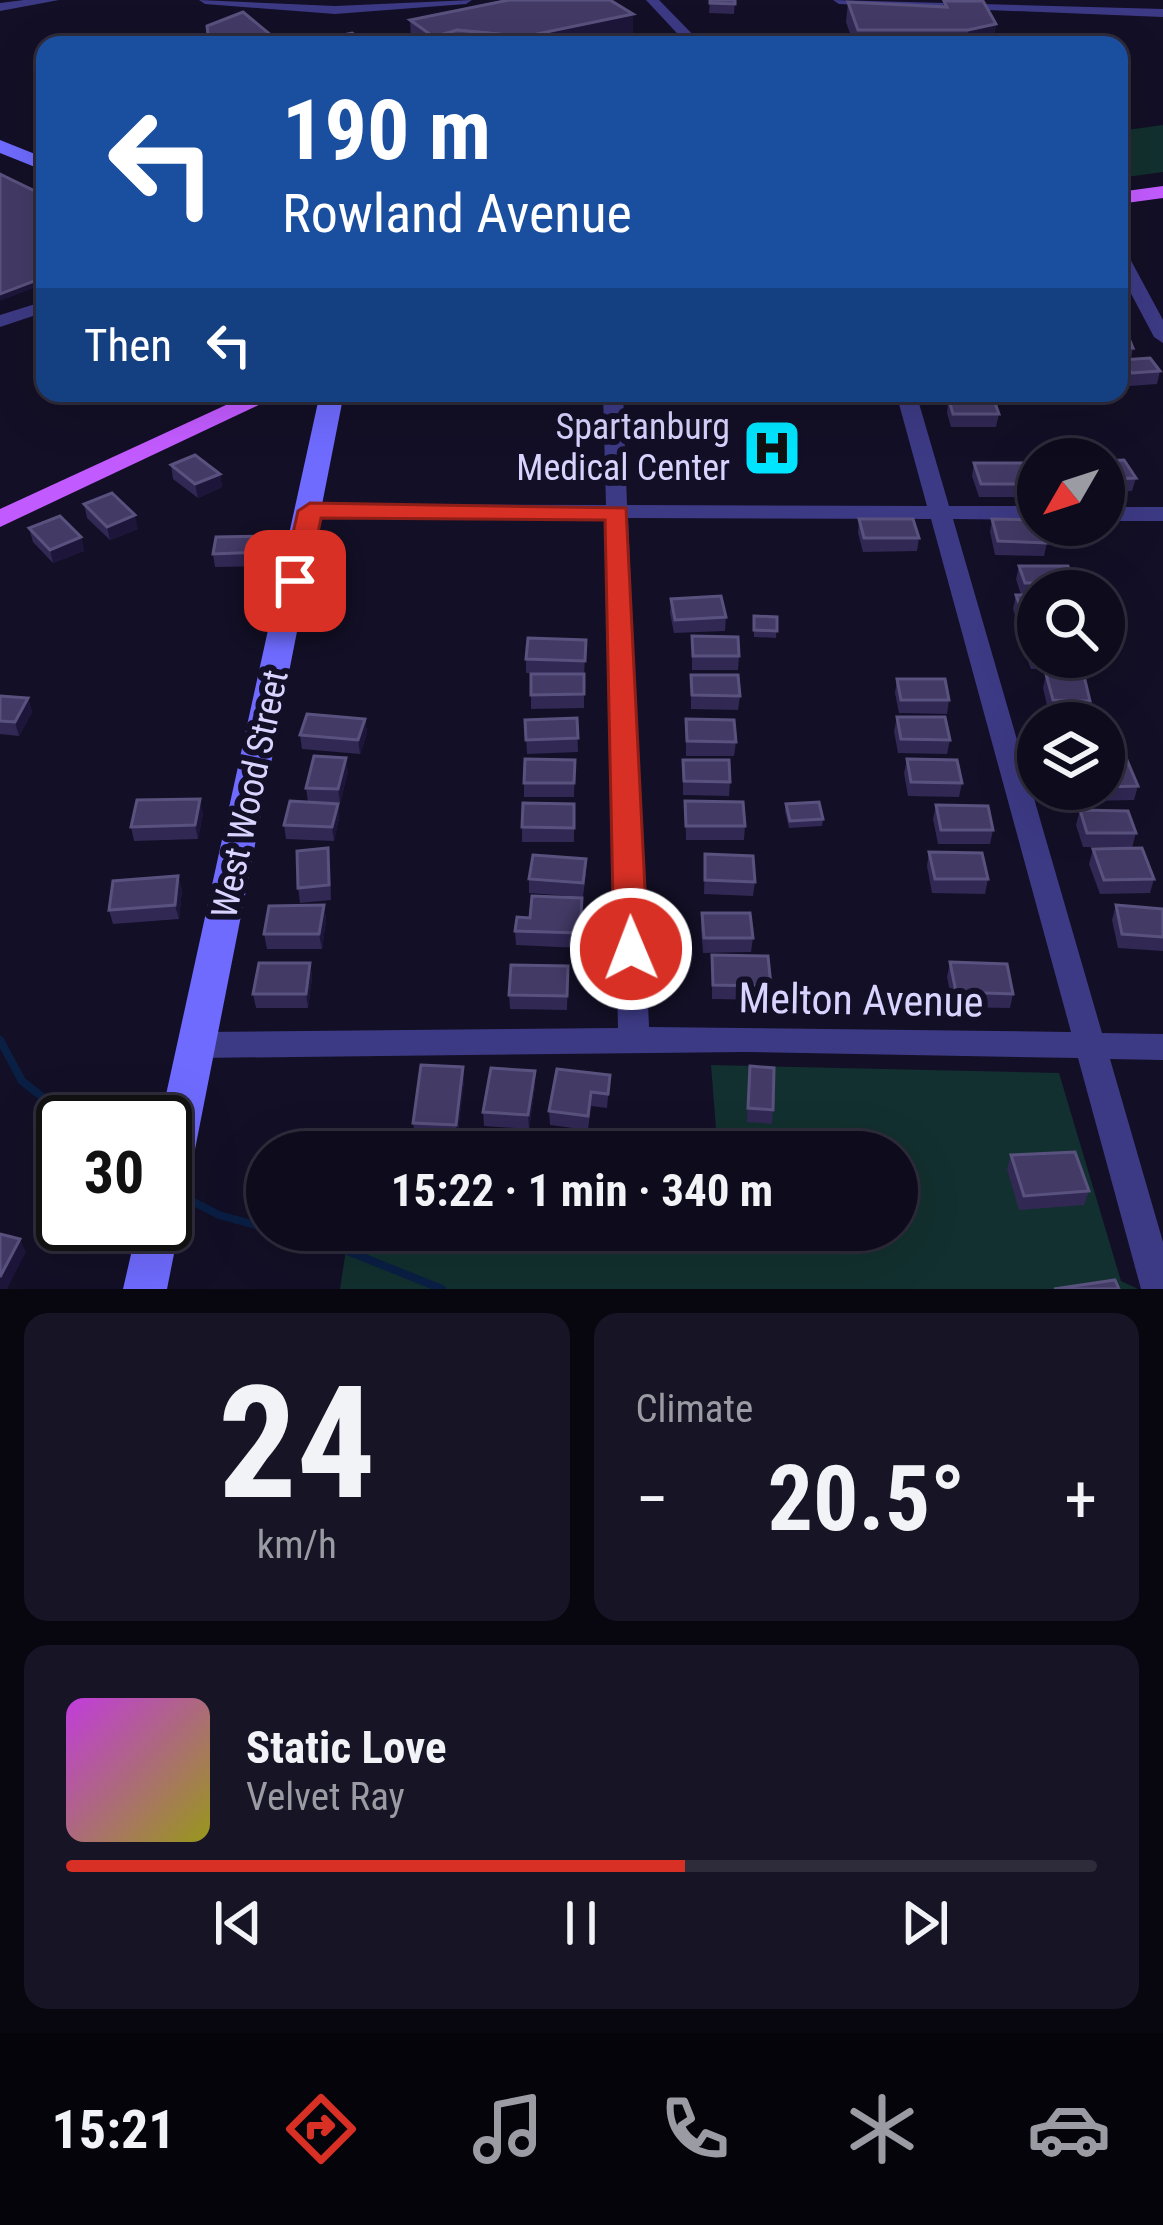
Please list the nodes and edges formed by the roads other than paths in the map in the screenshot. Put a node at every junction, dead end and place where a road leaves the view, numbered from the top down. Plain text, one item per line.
1 (52, 0) edge
2 (205, 0) edge
3 (466, 0) edge
4 (652, 0) edge
5 (839, 0) edge
6 (0, 7) edge
7 (1163, 13) edge
8 (687, 36) edge
9 (0, 146) edge
10 (36, 162) edge
11 (1163, 192) edge
12 (1128, 197) edge
13 (1128, 272) edge
14 (36, 309) edge
15 (0, 321) edge
16 (1163, 337) edge
17 (253, 402) edge
18 (330, 402) edge
19 (613, 402) edge
20 (909, 402) edge
21 (310, 511) junction
22 (617, 513) junction
23 (940, 513) junction
24 (1017, 514) edge
25 (1125, 514) edge
26 (1163, 514) edge
27 (0, 519) edge
28 (634, 1041) junction
29 (198, 1045) junction
30 (1090, 1047) junction
31 (1163, 1047) edge
32 (187, 1095) edge
33 (153, 1251) edge
34 (145, 1289) edge
35 (1159, 1289) edge

1 - 6 street
2 - 3 street
4 - 8 street
5 - 7 street
9 - 10 street
11 - 12 main road
13 - 16 street
14 - 15 street
17 - 27 main road
18 - 21 street, West Wood Street
19 - 22 street
20 - 23 street
21 - 22 street
21 - 29 street, West Wood Street
22 - 23 street
22 - 28 street
23 - 24 street
23 - 30 street
25 - 26 street
28 - 29 street, Melton Avenue
28 - 30 street, Melton Avenue
29 - 32 street, West Wood Street
30 - 31 street, Melton Avenue
30 - 35 street
33 - 34 street

